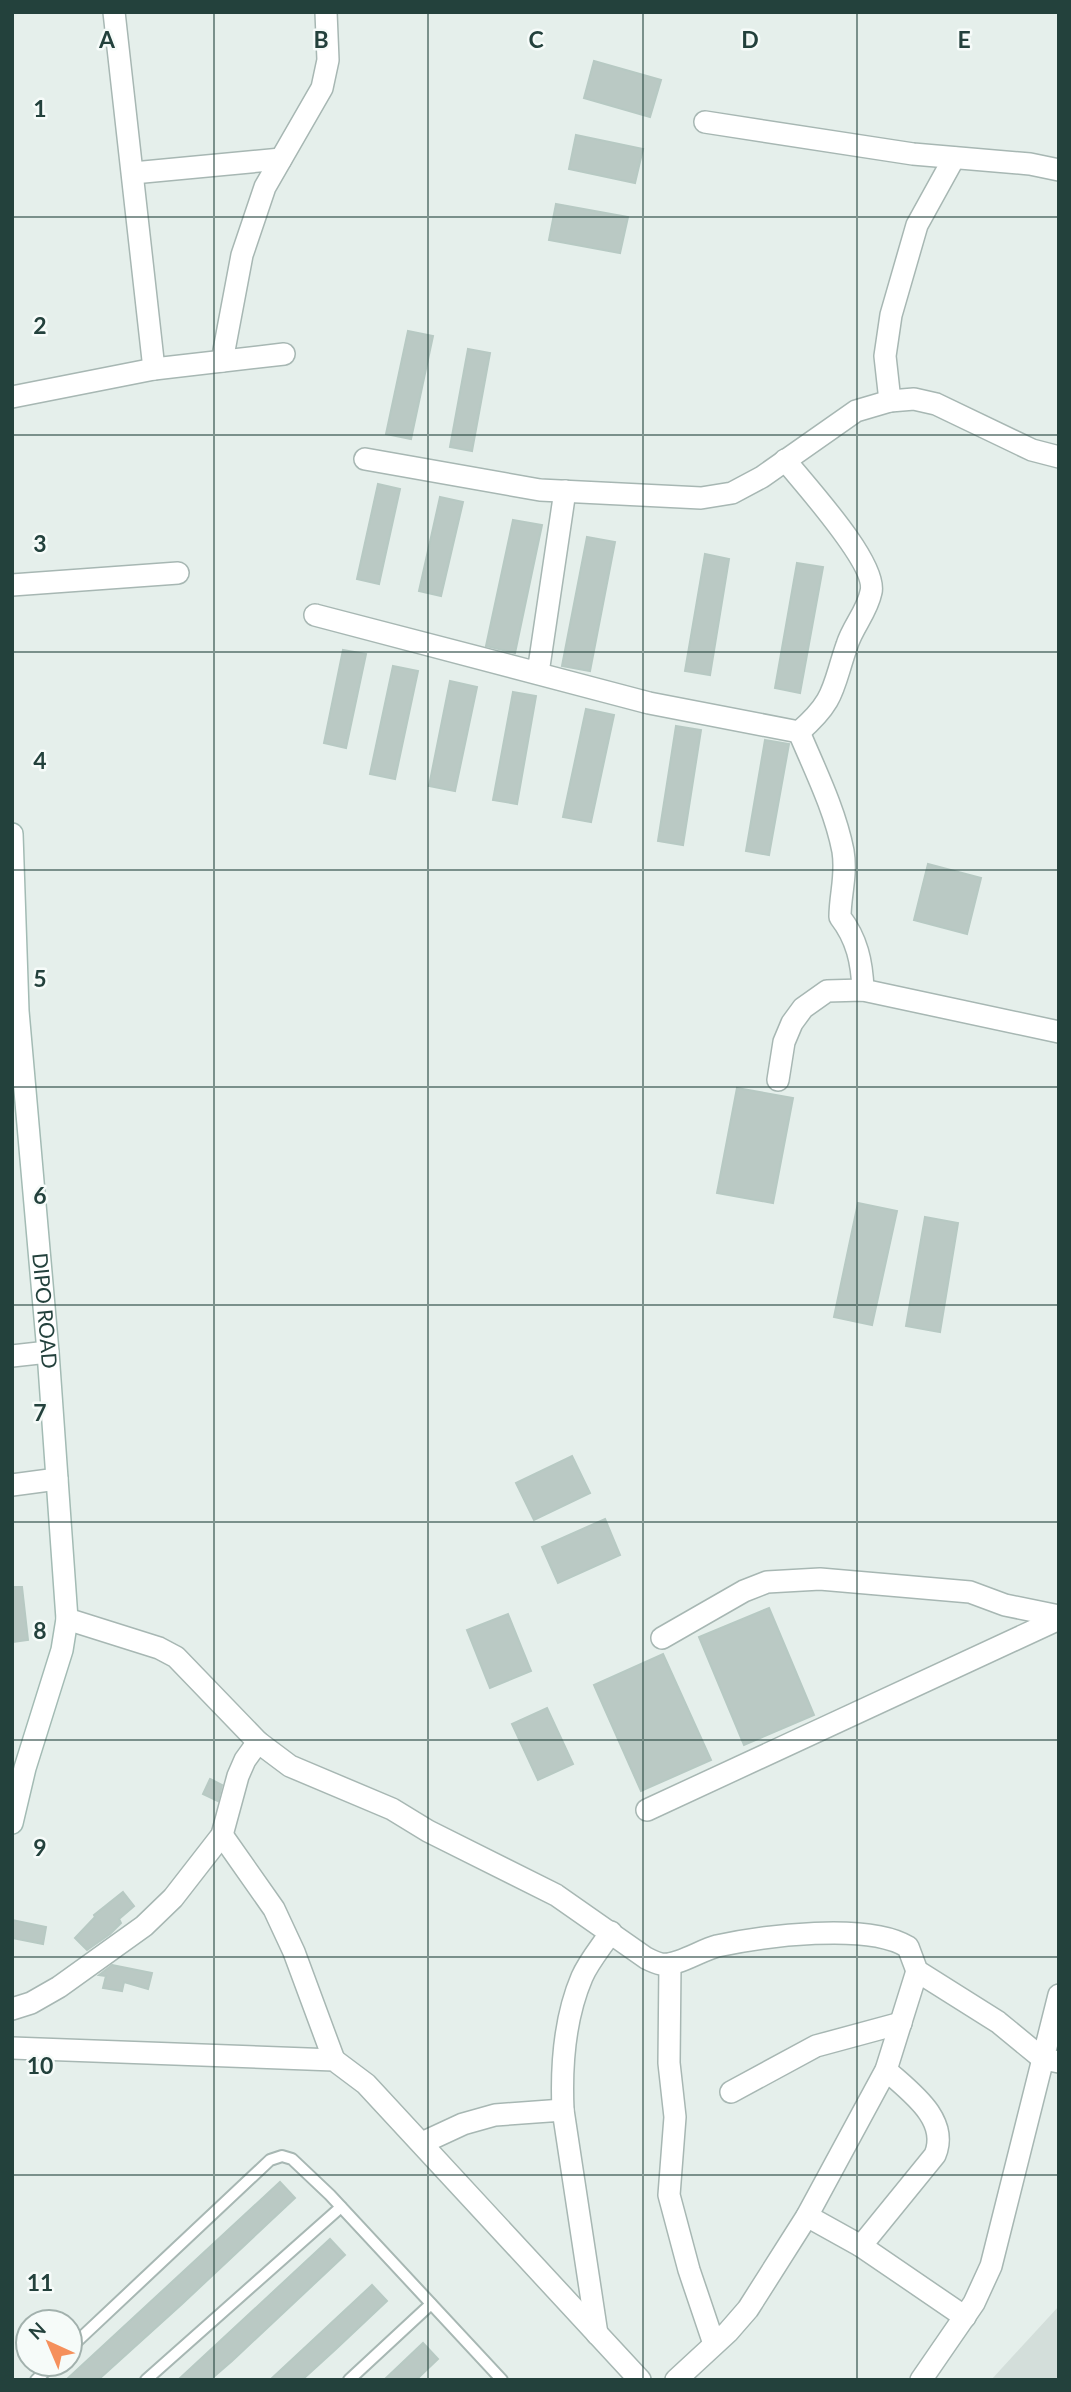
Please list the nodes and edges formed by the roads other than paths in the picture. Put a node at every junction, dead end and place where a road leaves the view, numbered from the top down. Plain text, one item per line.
1 (114, 12) edge
2 (326, 12) edge
3 (705, 122) dead end
4 (954, 158) junction
5 (281, 159) junction
6 (1059, 170) edge
7 (133, 173) junction
8 (284, 354) dead end
9 (222, 361) junction
10 (154, 369) junction
11 (12, 397) edge
12 (890, 401) junction
13 (1059, 457) edge
14 (365, 459) dead end
15 (785, 460) junction
16 (565, 492) junction
17 (178, 573) dead end
18 (12, 585) edge
19 (538, 673) junction
20 (799, 732) junction
21 (13, 845) edge
22 (863, 990) junction
23 (1059, 1032) edge
24 (778, 1080) dead end
25 (48, 1352) junction
26 (12, 1356) edge
27 (57, 1479) junction
28 (12, 1485) edge
29 (1059, 1618) edge
30 (67, 1619) junction
31 (662, 1638) dead end
32 (258, 1742) junction
33 (647, 1810) dead end
34 (12, 1823) edge
35 (222, 1835) junction
36 (611, 1932) junction
37 (670, 1964) junction
38 (918, 1970) junction
39 (1059, 1995) edge
40 (12, 2009) edge
41 (901, 2023) junction
42 (12, 2048) edge
43 (334, 2060) junction
44 (1051, 2060) edge
45 (886, 2070) junction
46 (731, 2092) dead end
47 (563, 2110) junction
48 (422, 2143) junction
49 (341, 2207) junction
50 (807, 2216) junction
51 (860, 2246) junction
52 (431, 2304) junction
53 (965, 2317) junction
54 (597, 2334) junction
55 (84, 2335) edge
56 (714, 2344) junction
57 (146, 2380) edge
58 (349, 2380) edge
59 (502, 2380) edge
60 (640, 2380) edge
61 (676, 2380) edge
62 (921, 2380) edge

1 - 7 street
2 - 5 street
3 - 4 street
4 - 6 street
4 - 12 street
5 - 7 street
5 - 9 street
7 - 10 street
8 - 9 street
9 - 10 street
10 - 11 street
12 - 13 street
12 - 15 street
14 - 16 street
15 - 16 street
15 - 20 street
16 - 19 street
17 - 18 street
19 - 19 street
19 - 20 street
20 - 22 street
21 - 25 street, DIPO ROAD
22 - 23 street
22 - 24 street
25 - 26 street
25 - 27 street, DIPO ROAD
27 - 28 street
27 - 30 street, DIPO ROAD
29 - 31 street
29 - 33 street
30 - 32 street
30 - 34 street, DIPO ROAD
32 - 35 street
32 - 36 street
35 - 40 street
35 - 43 street
36 - 37 street
36 - 47 street
37 - 38 street
37 - 56 street
38 - 41 street
38 - 44 street
39 - 44 street
41 - 45 street
41 - 46 street
42 - 43 street
43 - 48 street
44 - 53 street
45 - 50 street
45 - 51 street
47 - 48 street
47 - 54 street
48 - 54 street
49 - 52 lane
49 - 55 lane
49 - 57 lane
50 - 51 street
50 - 56 street
51 - 53 street
52 - 58 lane
52 - 59 lane
53 - 62 street
54 - 60 street
56 - 61 street

